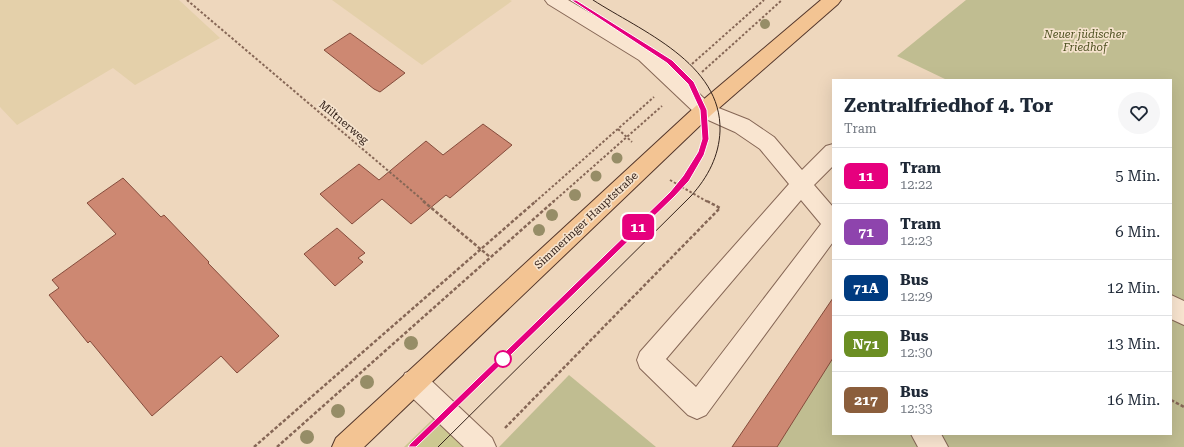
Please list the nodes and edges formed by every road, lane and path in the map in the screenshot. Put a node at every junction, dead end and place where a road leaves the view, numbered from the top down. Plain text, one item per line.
1 (187, 0) edge
2 (554, 0) edge
3 (764, 0) edge
4 (782, 0) edge
5 (832, 0) edge
6 (678, 84) junction
7 (704, 110) junction
8 (832, 153) edge
9 (670, 180) dead end
10 (802, 184) junction
11 (832, 223) edge
12 (832, 225) edge
13 (481, 249) junction
14 (490, 256) junction
15 (1172, 307) edge
16 (1184, 314) edge
17 (414, 382) junction
18 (1172, 401) edge
19 (1184, 407) edge
20 (503, 430) dead end
21 (925, 435) edge
22 (254, 447) edge
23 (277, 447) edge
24 (345, 447) edge
25 (483, 447) edge
26 (935, 447) edge

1 - 13 path, Miltnerweg
2 - 6 street
3 - 6 path
4 - 6 path
5 - 7 main road, Simmeringer Hauptstraße
6 - 7 street
6 - 13 path
6 - 14 path
7 - 10 street
7 - 17 main road, Simmeringer Hauptstraße
8 - 10 street
9 - 20 path
10 - 11 street
10 - 12 street
13 - 14 path, Miltnerweg
13 - 22 path
14 - 23 path
15 - 16 street
17 - 24 main road, Simmeringer Hauptstraße
17 - 25 street
18 - 19 path
21 - 26 street

